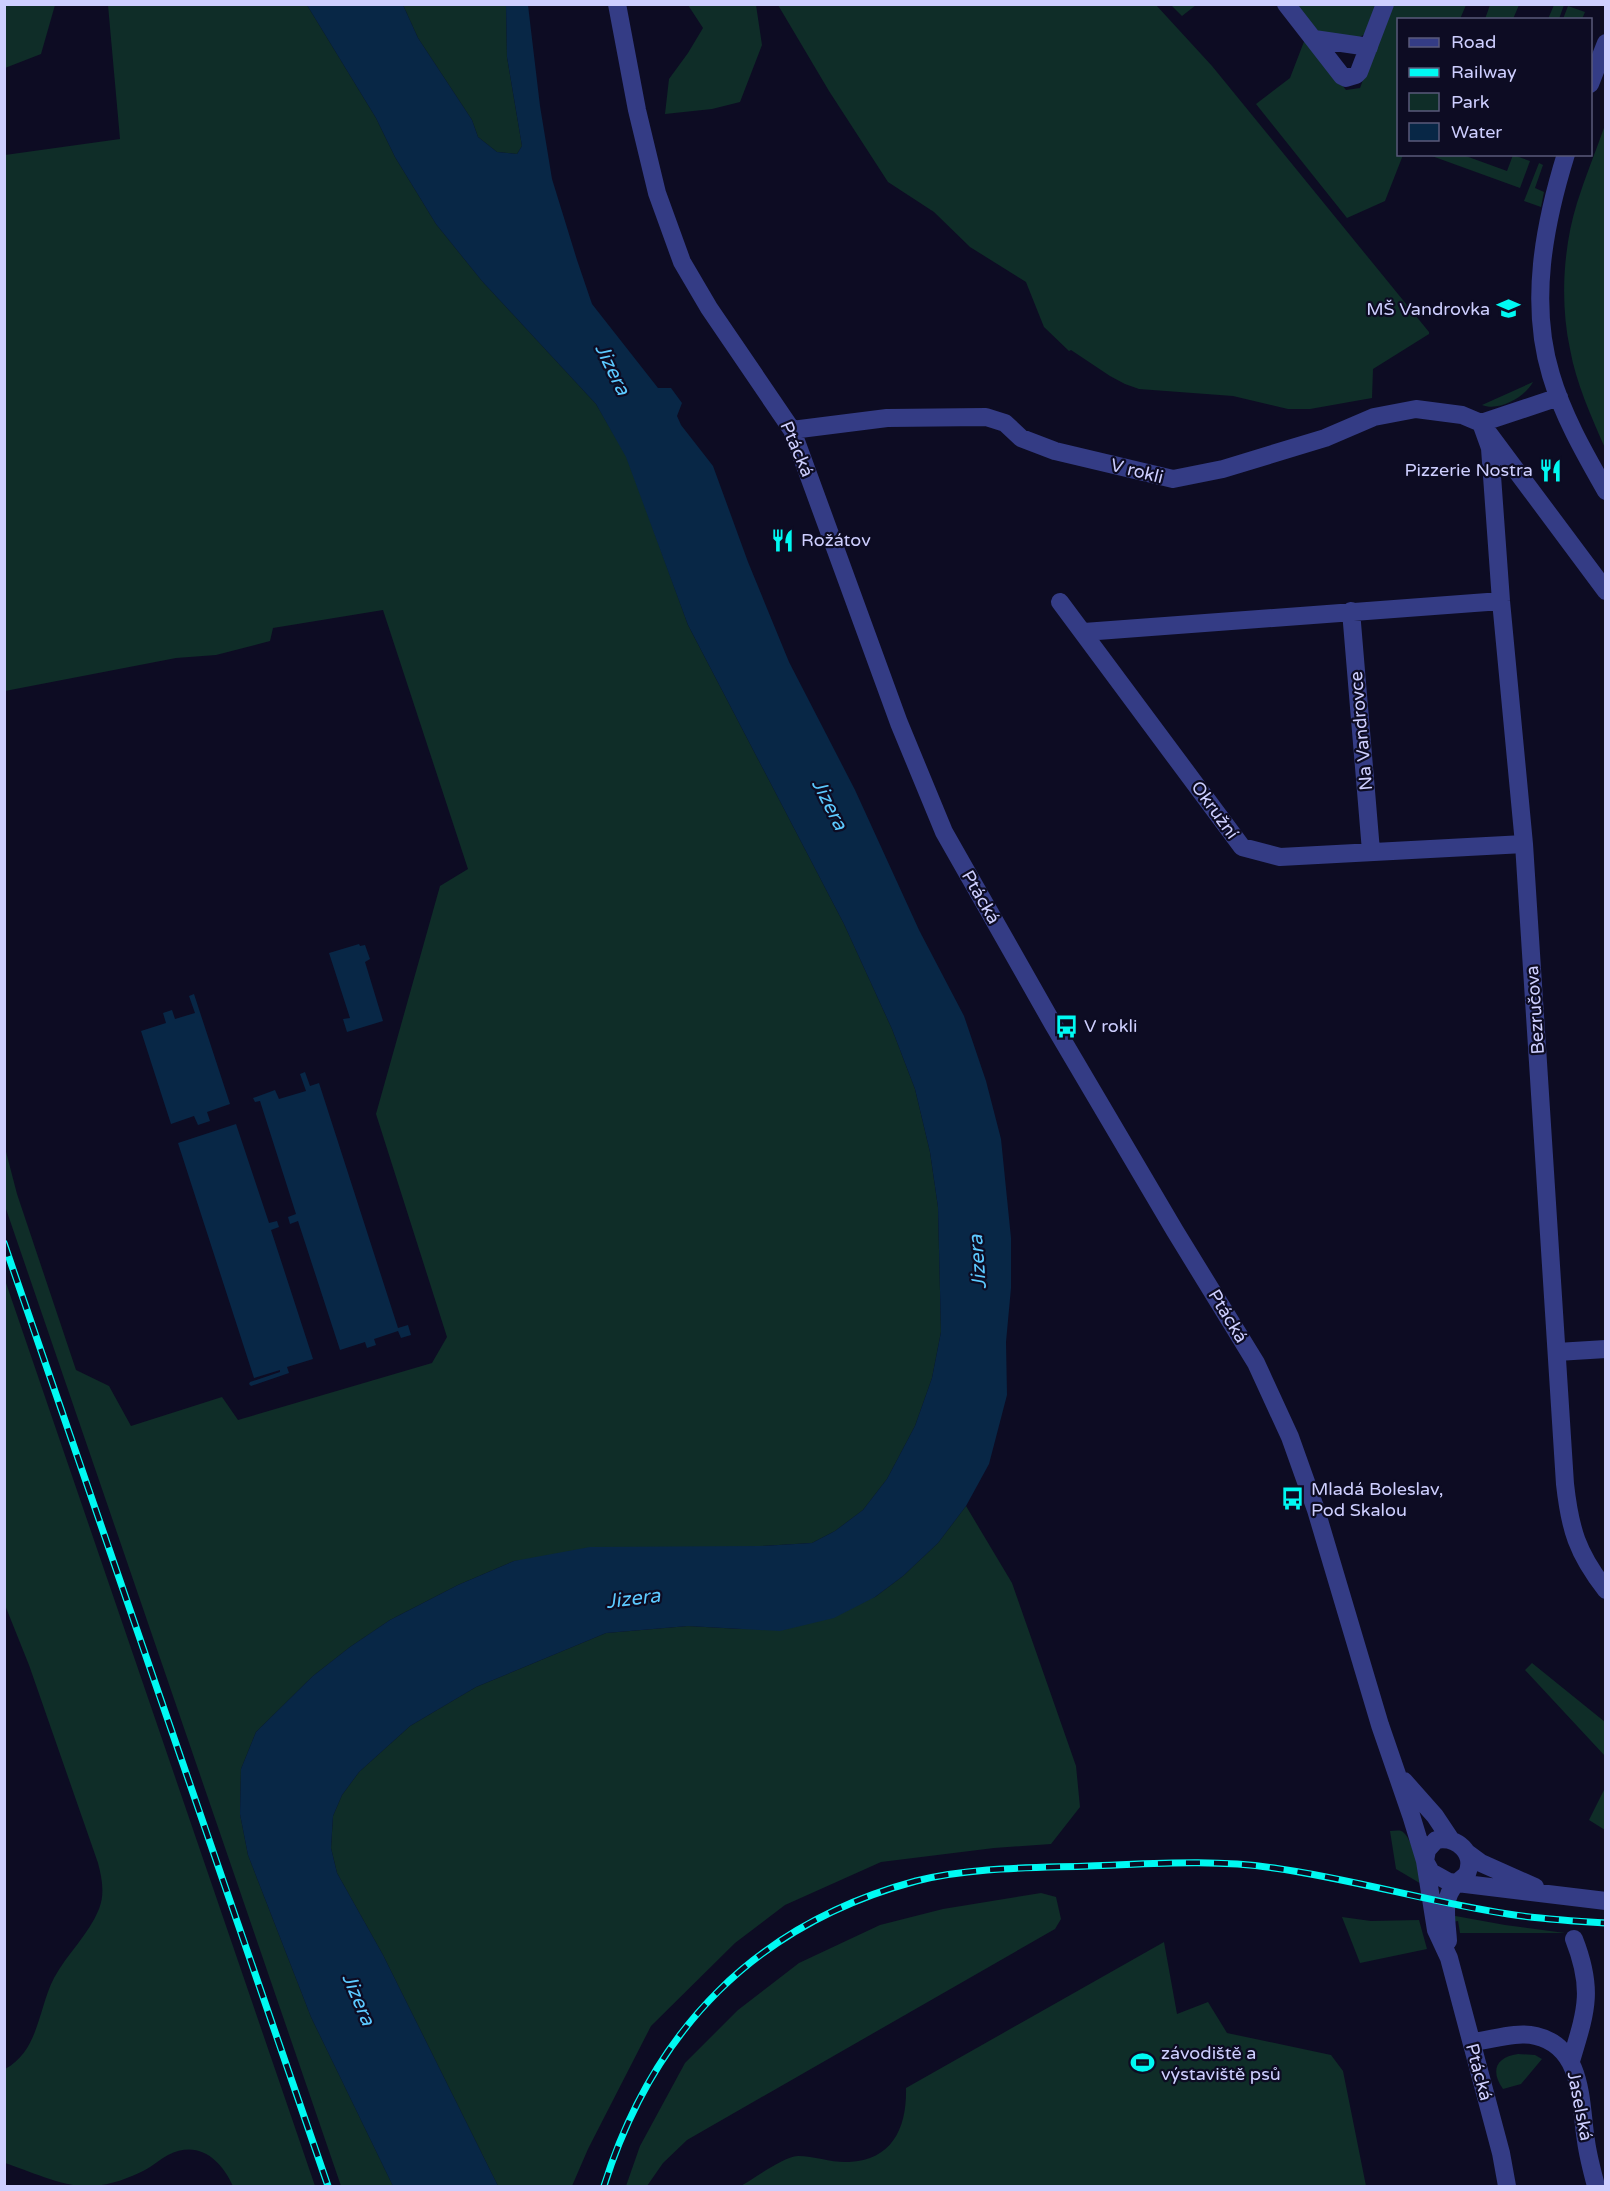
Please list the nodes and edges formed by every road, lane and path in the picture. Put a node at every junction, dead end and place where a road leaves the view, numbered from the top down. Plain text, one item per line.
1 (617, 4) edge
2 (1286, 4) edge
3 (1385, 4) edge
4 (1314, 39) junction
5 (1605, 43) edge
6 (1369, 47) junction
7 (1592, 79) edge
8 (1565, 156) edge
9 (1559, 397) junction
10 (1481, 423) junction
11 (792, 430) junction
12 (1605, 491) edge
13 (1605, 591) edge
14 (1501, 601) junction
15 (1060, 602) dead end
16 (1351, 611) junction
17 (1084, 632) junction
18 (1524, 844) junction
19 (1371, 851) junction
20 (1605, 1348) edge
21 (1557, 1352) junction
22 (1605, 1590) edge
23 (1395, 1771) junction
24 (1451, 1840) junction
25 (1466, 1852) junction
26 (1425, 1861) junction
27 (1457, 1882) junction
28 (1548, 1893) junction
29 (1605, 1901) edge
30 (1574, 1939) dead end
31 (1449, 1958) junction
32 (1472, 2042) junction
33 (1571, 2061) junction
34 (1507, 2187) edge
35 (1596, 2187) edge

1 - 11 street, Ptácká
2 - 4 street
3 - 6 street
4 - 6 street
4 - 6 street
5 - 7 street
8 - 9 street
9 - 10 street
9 - 12 street
10 - 11 street, V rokli
10 - 13 street
10 - 14 street, Bezručova
11 - 23 street, Ptácká
14 - 16 street
14 - 18 street, Bezručova
15 - 17 street, Okružní
16 - 17 street
16 - 19 street, Na Vandrovce
17 - 19 street, Okružní
18 - 19 street, Okružní
18 - 21 street, Bezručova
20 - 21 street
21 - 22 street, Bezručova
23 - 24 street, Ptácká
23 - 26 street, Ptácká
24 - 25 street
24 - 26 street
25 - 27 street
25 - 28 street
26 - 27 street, Ptácká
26 - 31 street, Ptácká
27 - 28 street
27 - 31 street, Ptácká
28 - 29 street
30 - 33 street, Jaselská
31 - 32 street, Ptácká
32 - 33 street, Jaselská
32 - 34 street, Ptácká
33 - 35 street, Jaselská

